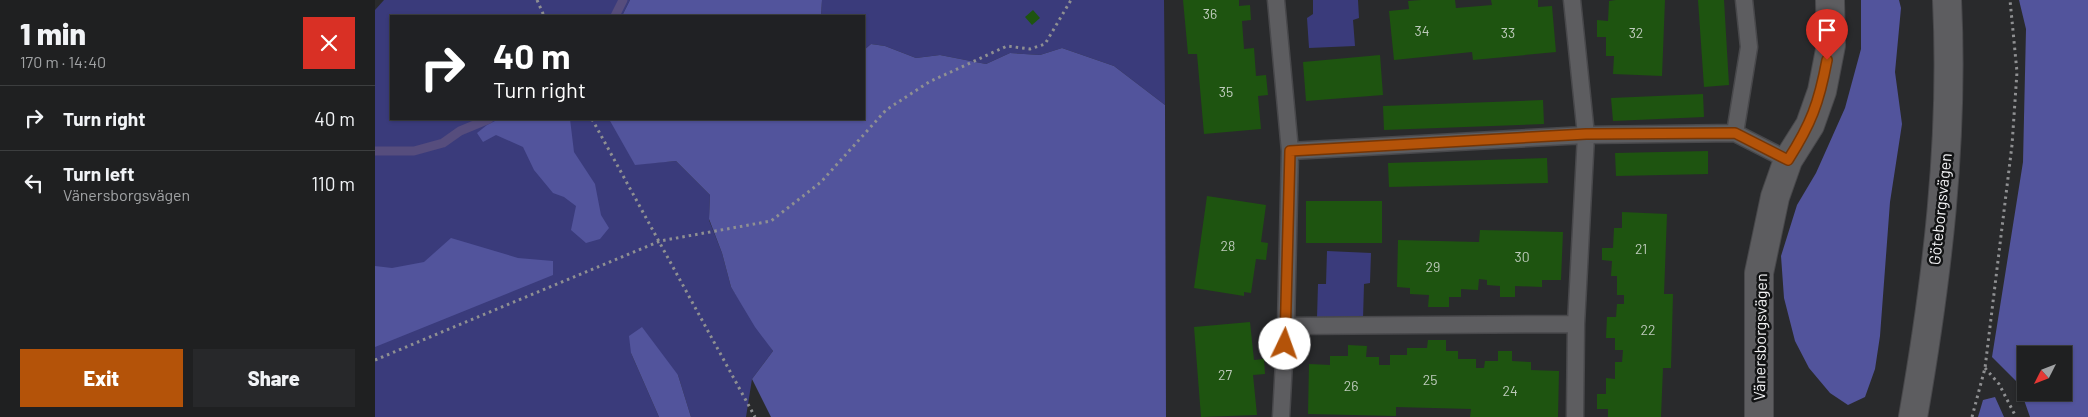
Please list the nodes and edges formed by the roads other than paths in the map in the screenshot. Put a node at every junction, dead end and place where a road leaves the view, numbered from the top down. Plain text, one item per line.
1 (1276, 0) edge
2 (1572, 0) edge
3 (1744, 0) edge
4 (1830, 0) edge
5 (1947, 0) edge
6 (1735, 133) junction
7 (1586, 134) junction
8 (1290, 151) junction
9 (1788, 160) junction
10 (1576, 324) junction
11 (1286, 326) junction
12 (1281, 417) edge
13 (1575, 417) edge
14 (1759, 417) edge
15 (1913, 417) edge

1 - 8 lane
2 - 7 lane
3 - 6 lane
4 - 9 street, Vänersborgsvägen
5 - 15 street, Göteborgsvägen
6 - 7 lane
6 - 9 lane
7 - 8 lane
7 - 10 lane
8 - 11 lane
9 - 14 street, Vänersborgsvägen
10 - 11 lane
10 - 13 lane
11 - 12 lane

